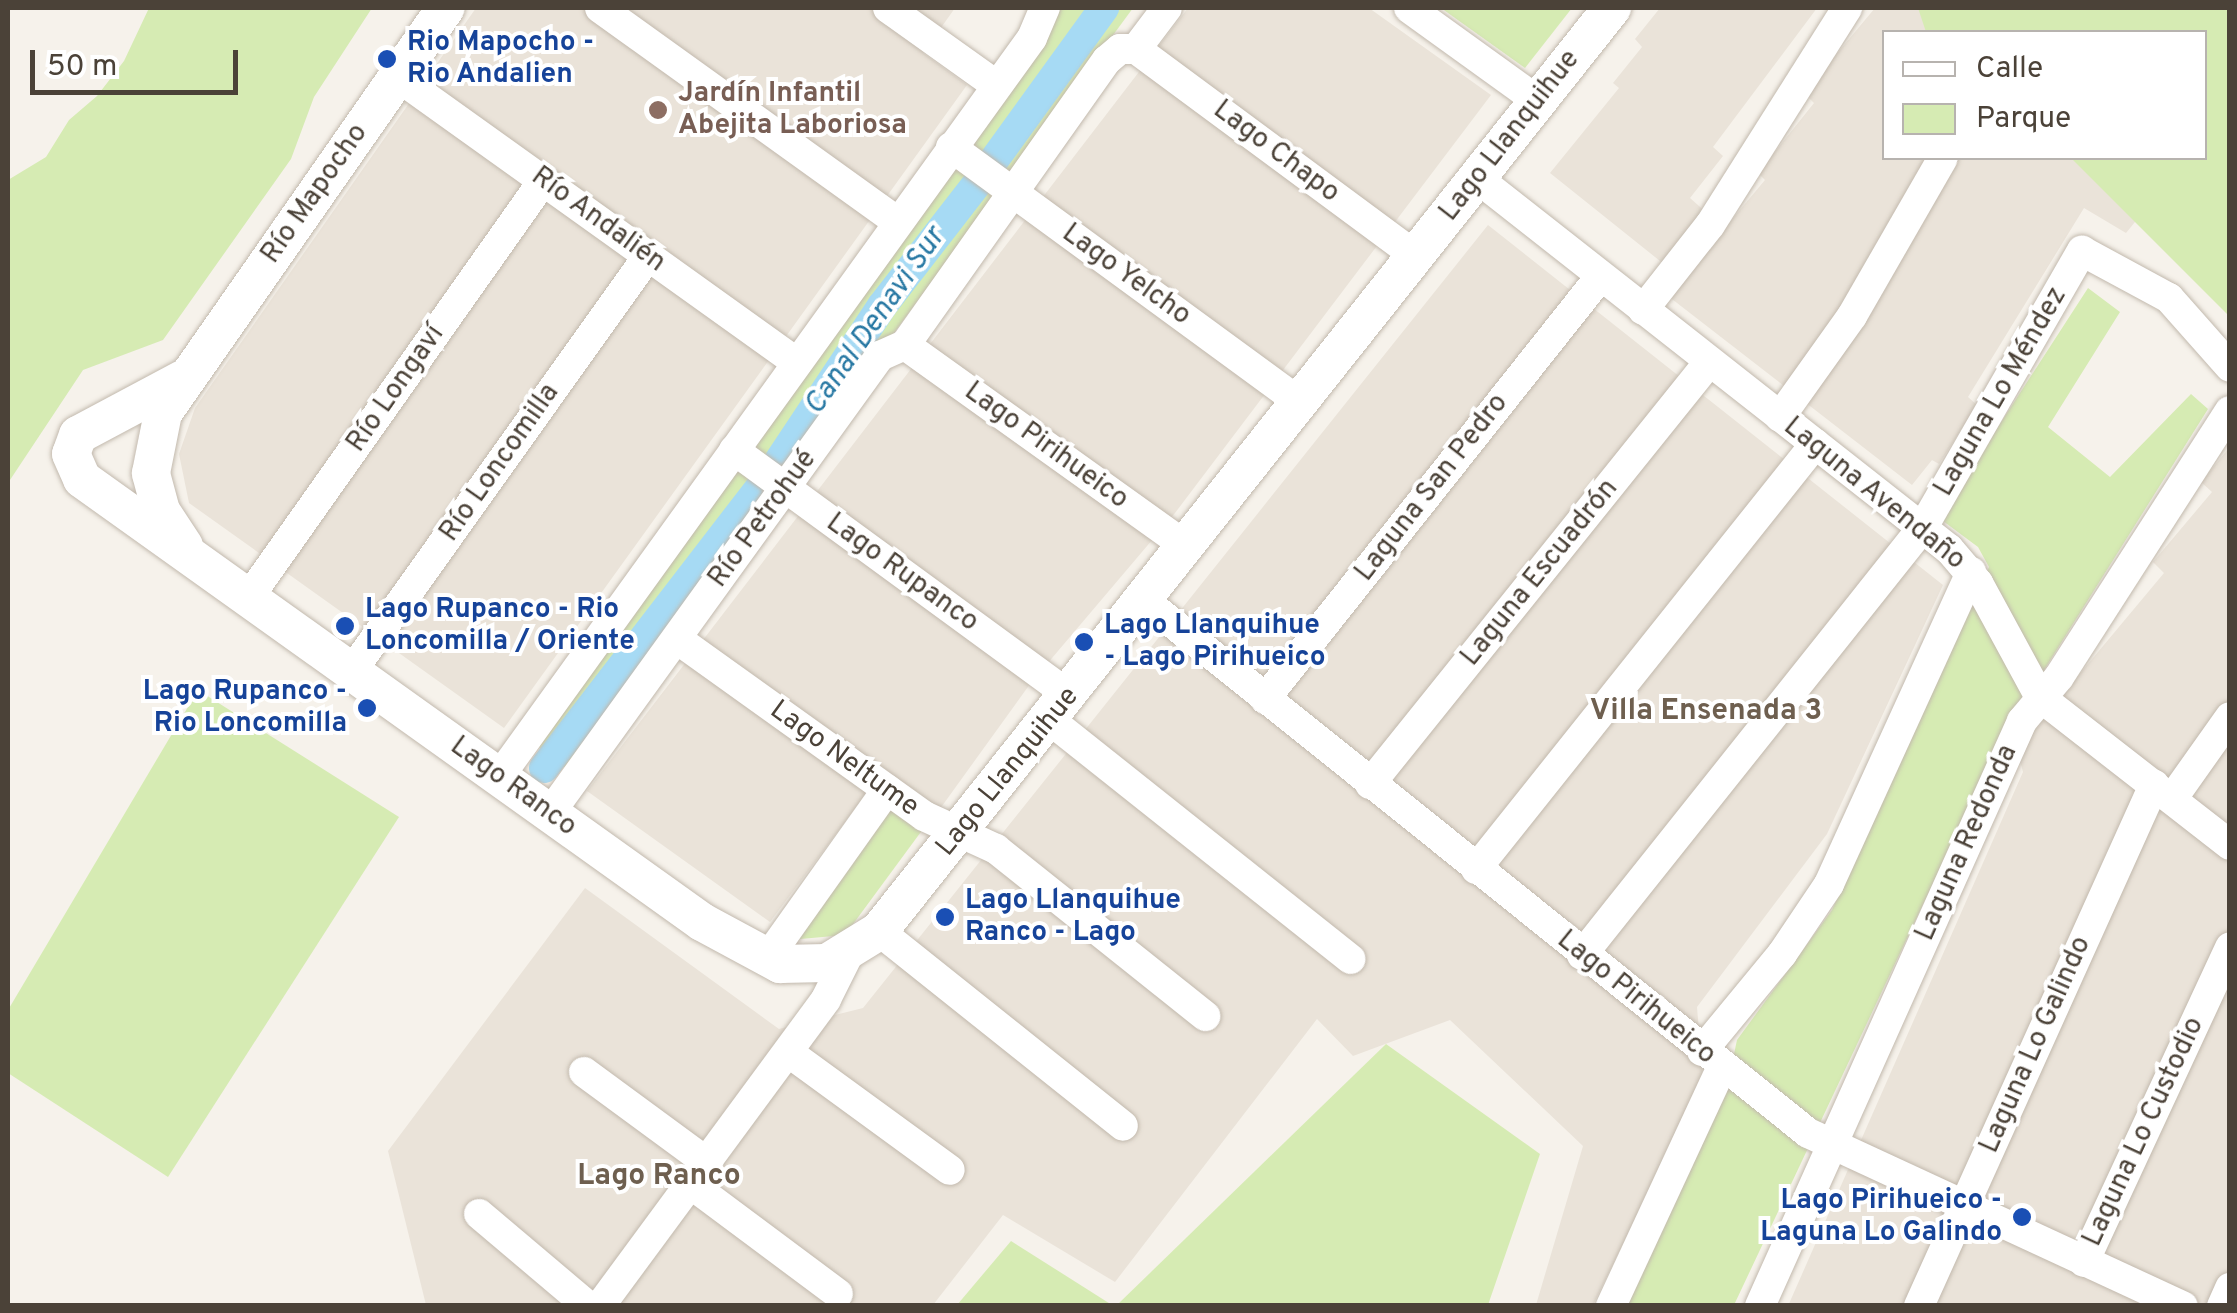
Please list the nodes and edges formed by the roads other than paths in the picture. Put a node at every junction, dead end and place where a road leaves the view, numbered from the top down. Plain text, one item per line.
1 (446, 8) edge
2 (600, 8) edge
3 (888, 8) edge
4 (1045, 8) edge
5 (1167, 8) edge
6 (1409, 8) edge
7 (1612, 8) edge
8 (1847, 8) edge
9 (1136, 49) junction
10 (398, 77) junction
11 (996, 84) junction
12 (1538, 101) junction
13 (951, 147) junction
14 (1941, 160) edge
15 (1477, 178) junction
16 (544, 181) junction
17 (1013, 192) junction
18 (898, 222) junction
19 (648, 256) junction
20 (1416, 256) junction
21 (1600, 277) junction
22 (1643, 310) junction
23 (905, 345) junction
24 (797, 362) junction
25 (1709, 362) junction
26 (2230, 367) edge
27 (183, 379) junction
28 (1301, 402) junction
29 (2230, 411) edge
30 (1780, 417) junction
31 (1815, 444) junction
32 (734, 450) junction
33 (786, 488) junction
34 (1923, 527) junction
35 (1187, 548) junction
36 (196, 558) junction
37 (1970, 572) junction
38 (249, 597) junction
39 (1144, 601) junction
40 (677, 638) junction
41 (352, 671) junction
42 (2040, 697) junction
43 (1265, 699) junction
44 (1060, 708) junction
45 (2230, 717) edge
46 (499, 777) junction
47 (1370, 784) junction
48 (887, 790) junction
49 (2163, 792) junction
50 (550, 814) junction
51 (960, 833) junction
52 (2230, 845) edge
53 (1476, 869) junction
54 (879, 931) junction
55 (2230, 948) edge
56 (848, 955) junction
57 (1582, 955) junction
58 (1350, 959) dead end
59 (766, 960) junction
60 (1205, 1016) dead end
61 (788, 1052) junction
62 (1712, 1059) junction
63 (584, 1072) dead end
64 (1123, 1126) dead end
65 (1829, 1145) junction
66 (950, 1170) dead end
67 (700, 1174) junction
68 (1963, 1207) junction
69 (479, 1214) dead end
70 (2084, 1262) junction
71 (2230, 1288) edge
72 (838, 1294) dead end
73 (588, 1306) edge
74 (600, 1306) edge
75 (1612, 1306) edge
76 (1760, 1306) edge
77 (1920, 1306) edge
78 (2182, 1306) edge
79 (2222, 1306) edge

1 - 10 street, Río Mapocho
2 - 18 street
3 - 11 street
4 - 11 street
5 - 9 street, Río Petrohué
6 - 12 street
7 - 12 street, Lago Llanquihue
8 - 22 street
9 - 17 street, Río Petrohué
9 - 20 street, Lago Chapo
10 - 16 street, Río Andalién
10 - 27 street, Río Mapocho
11 - 13 street
12 - 15 street, Lago Llanquihue
13 - 17 street, Lago Yelcho
13 - 18 street
14 - 30 street
15 - 20 street, Lago Llanquihue
15 - 21 street, Laguna Avendaño
16 - 19 street, Río Andalién
16 - 38 street, Río Longaví
17 - 23 street, Río Petrohué
17 - 28 street, Lago Yelcho
18 - 24 street
19 - 24 street, Río Andalién
19 - 41 street, Río Loncomilla
20 - 28 street, Lago Llanquihue
21 - 22 street, Laguna Avendaño
21 - 43 street, Laguna San Pedro
22 - 25 street, Laguna Avendaño
23 - 33 street, Río Petrohué
23 - 35 street, Lago Pirihueico
24 - 32 street
25 - 30 street, Laguna Avendaño
25 - 47 street, Laguna Escuadrón
26 - 34 street, Laguna Lo Méndez
27 - 36 street, Río Mapocho
27 - 36 street, Río Mapocho
28 - 35 street, Lago Llanquihue
29 - 42 street, Laguna Redonda
30 - 31 street, Laguna Avendaño
31 - 34 street, Laguna Avendaño
31 - 53 street
32 - 33 street, Lago Rupanco
32 - 46 street
33 - 40 street, Río Petrohué
33 - 44 street, Lago Rupanco
34 - 37 street, Laguna Avendaño
34 - 57 street, Laguna Lo Méndez
35 - 39 street, Lago Llanquihue
36 - 38 street, Lago Ranco
37 - 42 street, Laguna Avendaño
37 - 62 street
38 - 41 street, Lago Ranco
39 - 43 street, Lago Pirihueico
39 - 44 street, Lago Llanquihue
40 - 48 street, Lago Neltume
40 - 50 street, Río Petrohué
41 - 46 street, Lago Ranco
42 - 49 street, Laguna Avendaño
42 - 65 street, Laguna Redonda
43 - 47 street, Lago Pirihueico
44 - 51 street, Lago Llanquihue
44 - 58 street, Lago Rupanco
45 - 49 street, Laguna Lo Galindo
46 - 50 street, Lago Ranco
47 - 53 street, Lago Pirihueico
48 - 51 street, Lago Neltume
48 - 59 street
49 - 52 street, Laguna Avendaño
49 - 68 street, Laguna Lo Galindo
50 - 59 street, Lago Ranco
51 - 54 street, Lago Llanquihue
51 - 60 street, Lago Neltume
53 - 57 street, Lago Pirihueico
54 - 56 street, Lago Llanquihue
54 - 64 street
55 - 70 street, Laguna Lo Custodio
56 - 59 street, Lago Ranco
56 - 61 street, Lago Llanquihue
57 - 62 street, Lago Pirihueico
61 - 66 street
61 - 67 street, Lago Llanquihue
62 - 65 street, Lago Pirihueico
62 - 75 street
63 - 67 street
65 - 68 street, Lago Pirihueico
65 - 76 street, Laguna Redonda
67 - 72 street
67 - 74 street, Lago Llanquihue
68 - 70 street, Lago Pirihueico
68 - 77 street, Laguna Lo Galindo
69 - 73 street
70 - 78 street, Lago Pirihueico
71 - 79 street

